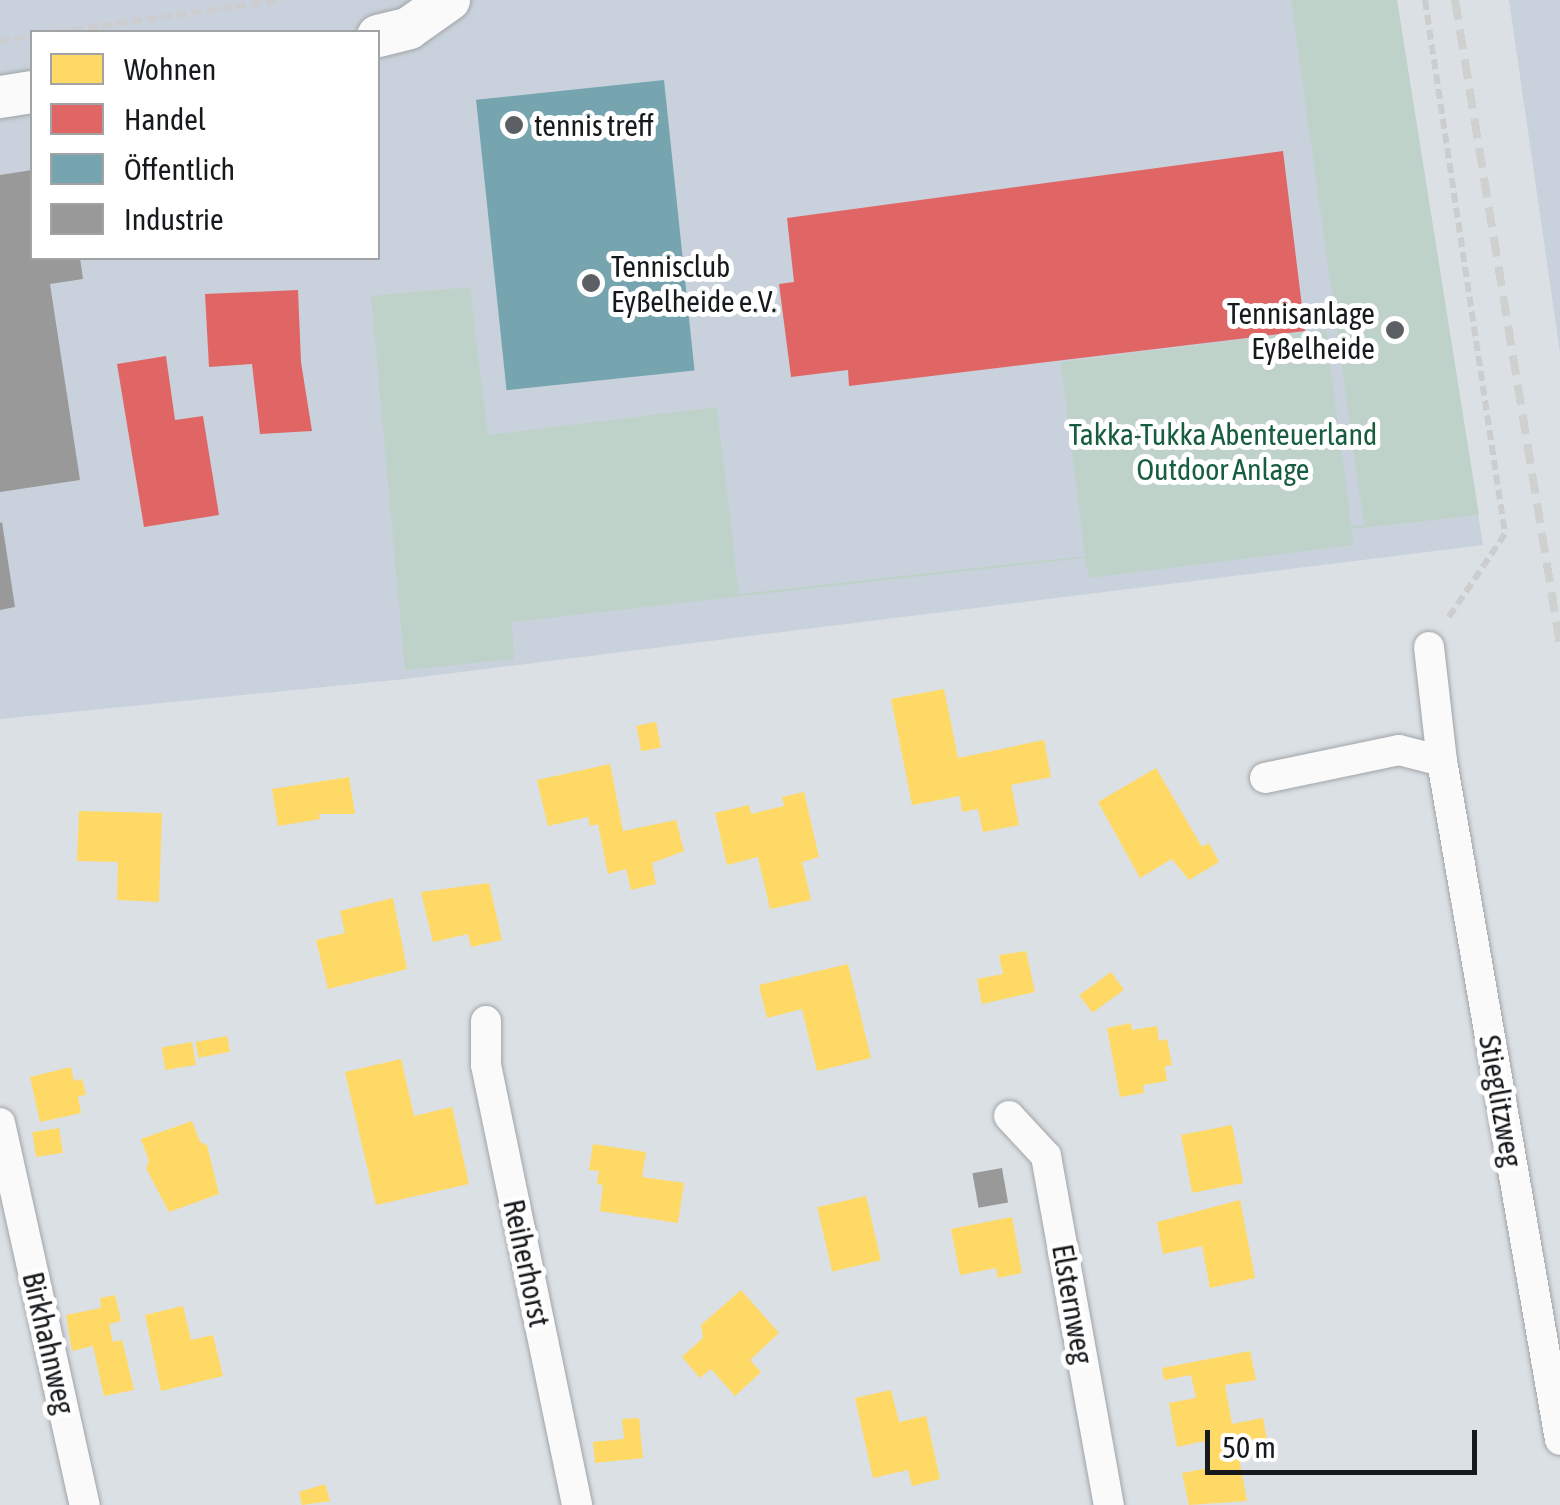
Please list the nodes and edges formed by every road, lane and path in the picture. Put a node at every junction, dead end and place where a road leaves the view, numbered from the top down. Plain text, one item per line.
1 (282, 0) edge
2 (449, 0) edge
3 (1425, 0) edge
4 (72, 30) edge
5 (380, 35) edge
6 (30, 36) edge
7 (0, 41) edge
8 (30, 92) edge
9 (0, 97) edge
10 (1429, 648) joint
11 (1442, 761) junction
12 (1265, 778) dead end
13 (486, 1021) dead end
14 (1009, 1116) dead end
15 (0, 1122) edge
16 (1560, 1440) edge
17 (85, 1505) edge
18 (577, 1505) edge
19 (1109, 1505) edge

1 - 4 path
2 - 5 street
3 - 10 path
6 - 7 path
8 - 9 street
10 - 11 street, Stieglitzweg
11 - 12 street
11 - 16 street, Stieglitzweg
13 - 18 street, Reiherhorst
14 - 19 street, Elsternweg
15 - 17 street, Birkhahnweg

